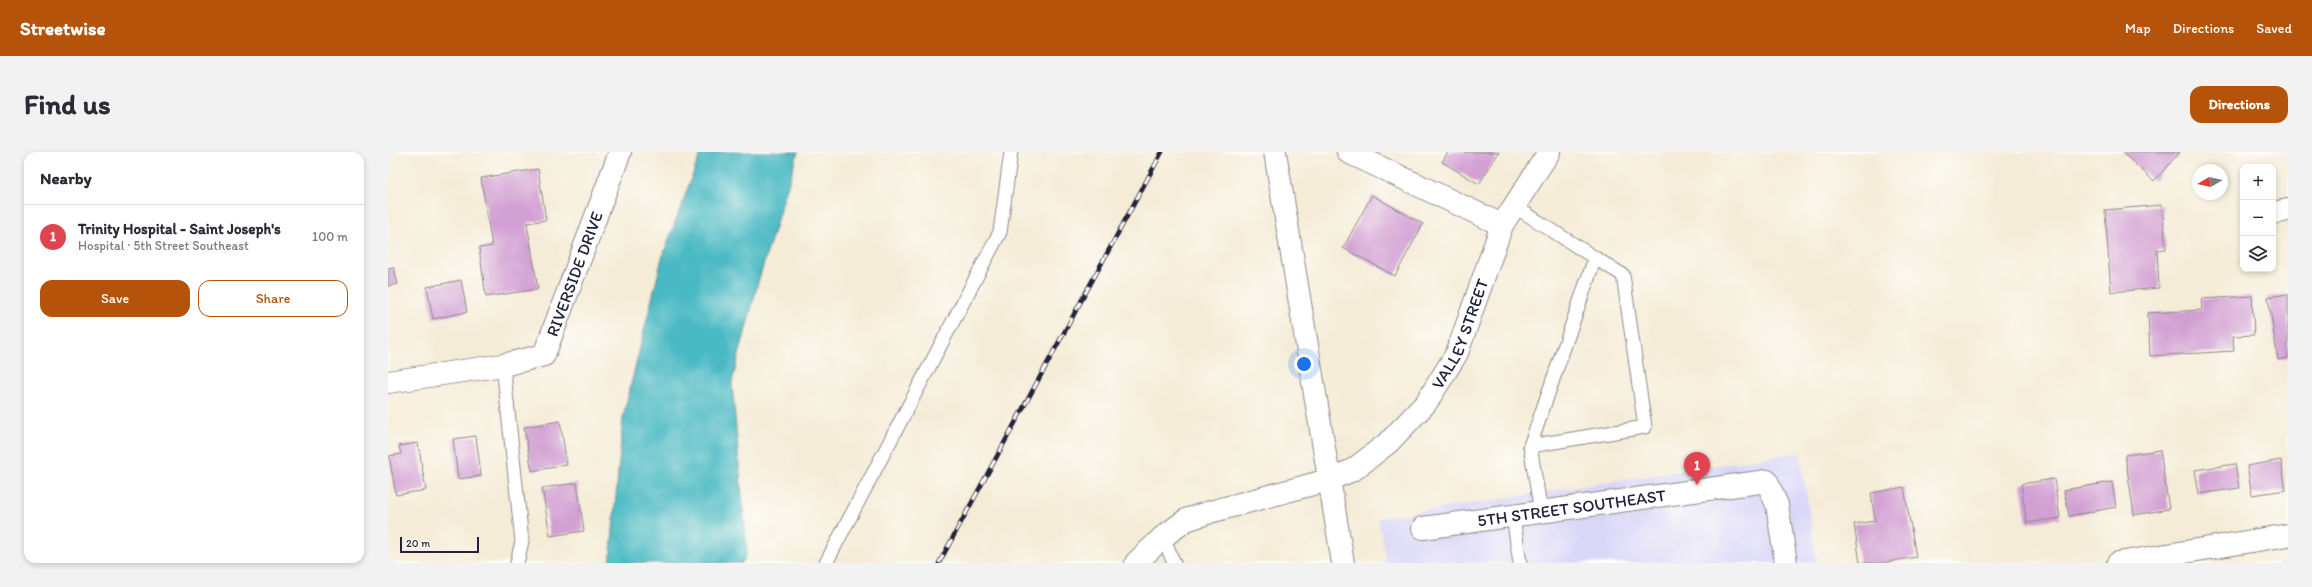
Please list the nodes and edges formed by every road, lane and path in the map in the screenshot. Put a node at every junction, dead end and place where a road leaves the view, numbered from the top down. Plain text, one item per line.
1 (620, 152) edge
2 (1011, 152) edge
3 (1275, 152) edge
4 (1348, 152) edge
5 (1549, 152) edge
6 (1514, 206) junction
7 (2288, 210) edge
8 (2276, 212) edge
9 (1502, 225) junction
10 (1595, 258) junction
11 (503, 365) junction
12 (388, 382) edge
13 (1530, 446) junction
14 (1328, 480) junction
15 (1540, 512) junction
16 (1513, 516) junction
17 (1423, 528) dead end
18 (2288, 534) edge
19 (1163, 537) junction
20 (517, 563) edge
21 (826, 563) edge
22 (1136, 563) edge
23 (1174, 563) edge
24 (1343, 563) edge
25 (1520, 563) edge
26 (1786, 563) edge
27 (2118, 563) edge

1 - 11 street, RIVERSIDE DRIVE
2 - 21 lane
3 - 14 street
4 - 9 street
5 - 6 street, VALLEY STREET
6 - 9 street, VALLEY STREET
6 - 10 lane
7 - 8 street
9 - 14 street, VALLEY STREET
10 - 13 lane
10 - 13 lane
11 - 12 street
11 - 20 lane
13 - 15 lane
14 - 19 street
14 - 24 street
15 - 16 street, 5TH STREET SOUTHEAST
15 - 26 street, 5TH STREET SOUTHEAST
16 - 17 street, 5TH STREET SOUTHEAST
16 - 25 lane
18 - 27 street
19 - 22 street
19 - 23 lane

